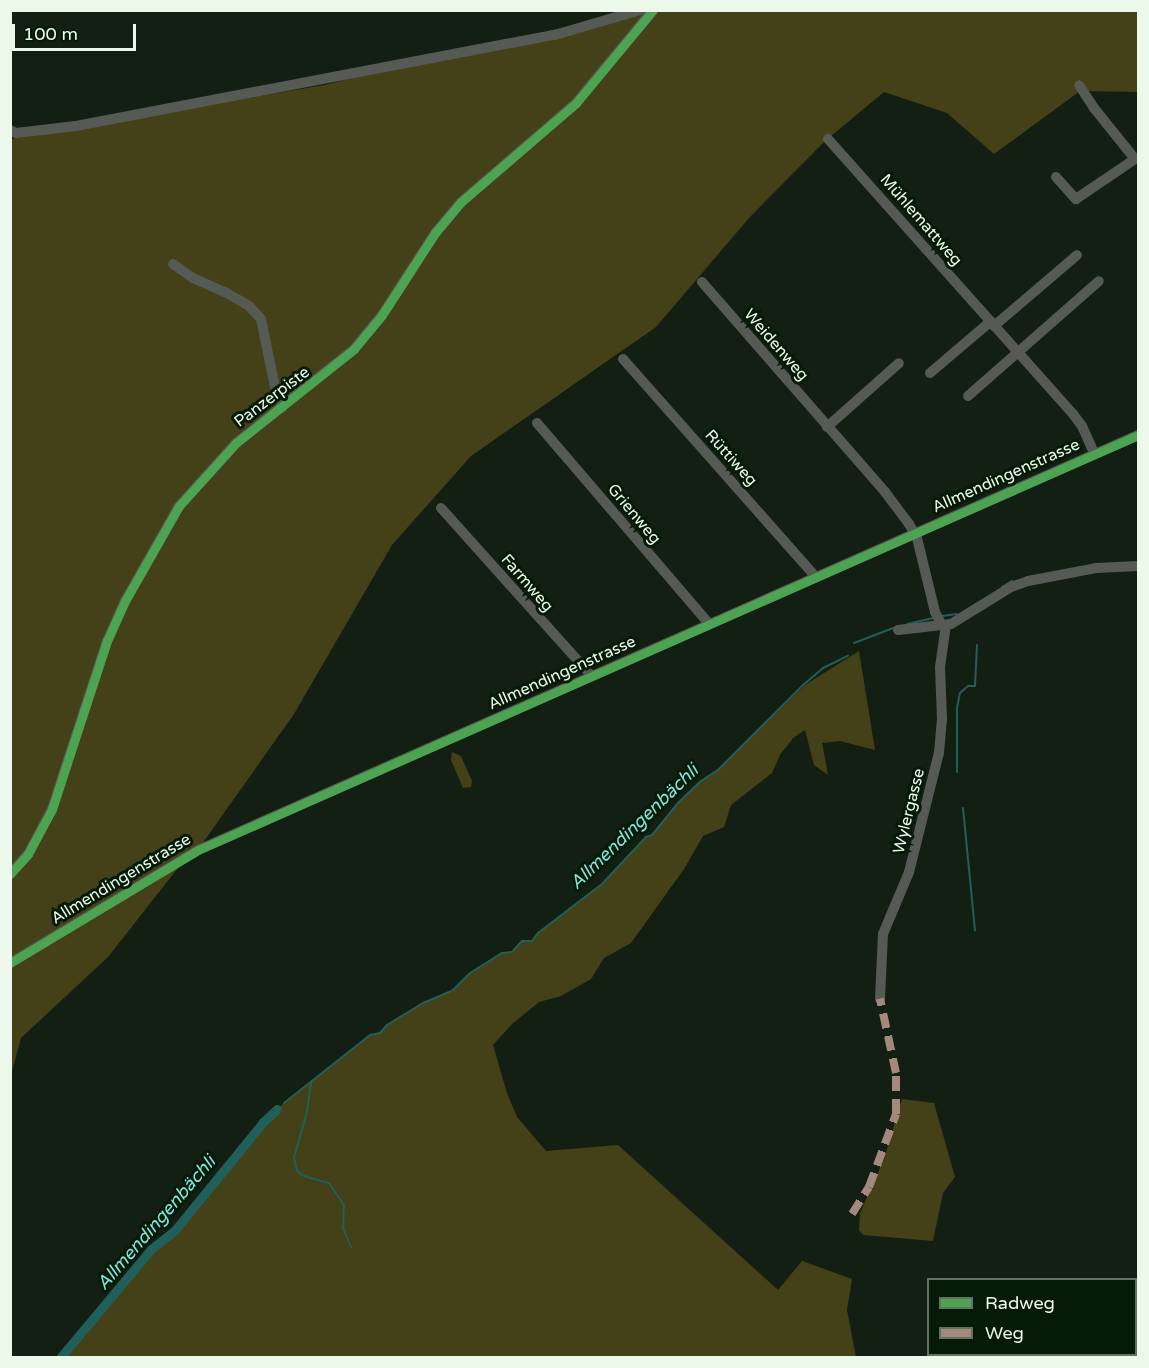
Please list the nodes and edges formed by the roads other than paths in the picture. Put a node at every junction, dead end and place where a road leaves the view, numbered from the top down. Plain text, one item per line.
1 (640, 10) edge
2 (653, 10) edge
3 (1079, 85) dead end
4 (10, 130) edge
5 (828, 139) dead end
6 (1137, 159) edge
7 (1056, 177) dead end
8 (1077, 255) dead end
9 (174, 264) dead end
10 (1099, 281) dead end
11 (702, 282) dead end
12 (992, 323) junction
13 (1017, 352) junction
14 (623, 359) dead end
15 (899, 363) dead end
16 (930, 374) dead end
17 (968, 396) dead end
18 (282, 408) junction
19 (537, 423) dead end
20 (827, 428) junction
21 (1138, 435) edge
22 (1094, 453) junction
23 (441, 508) dead end
24 (914, 532) junction
25 (1138, 566) edge
26 (816, 577) junction
27 (709, 624) junction
28 (944, 625) junction
29 (898, 630) dead end
30 (592, 676) junction
31 (10, 874) edge
32 (10, 963) edge
33 (880, 999) dead end

1 - 4 street
2 - 18 street, Panzerpiste
3 - 6 street
5 - 12 street, Mühlemattweg
6 - 7 street
8 - 12 street
9 - 18 street
10 - 13 street
11 - 20 street, Weidenweg
12 - 13 street, Mühlemattweg
12 - 16 street
13 - 17 street
13 - 22 street, Mühlemattweg
14 - 26 street, Rüttiweg
15 - 20 street
18 - 31 street, Panzerpiste
19 - 27 street, Grienweg
20 - 24 street, Weidenweg
21 - 22 street, Allmendingenstrasse
22 - 24 street, Allmendingenstrasse
23 - 30 street, Farmweg
24 - 26 street, Allmendingenstrasse
24 - 28 street, Wylergasse
25 - 28 street
26 - 27 street, Allmendingenstrasse
27 - 30 street, Allmendingenstrasse
28 - 29 street
28 - 33 street, Wylergasse
30 - 32 street, Allmendingenstrasse

